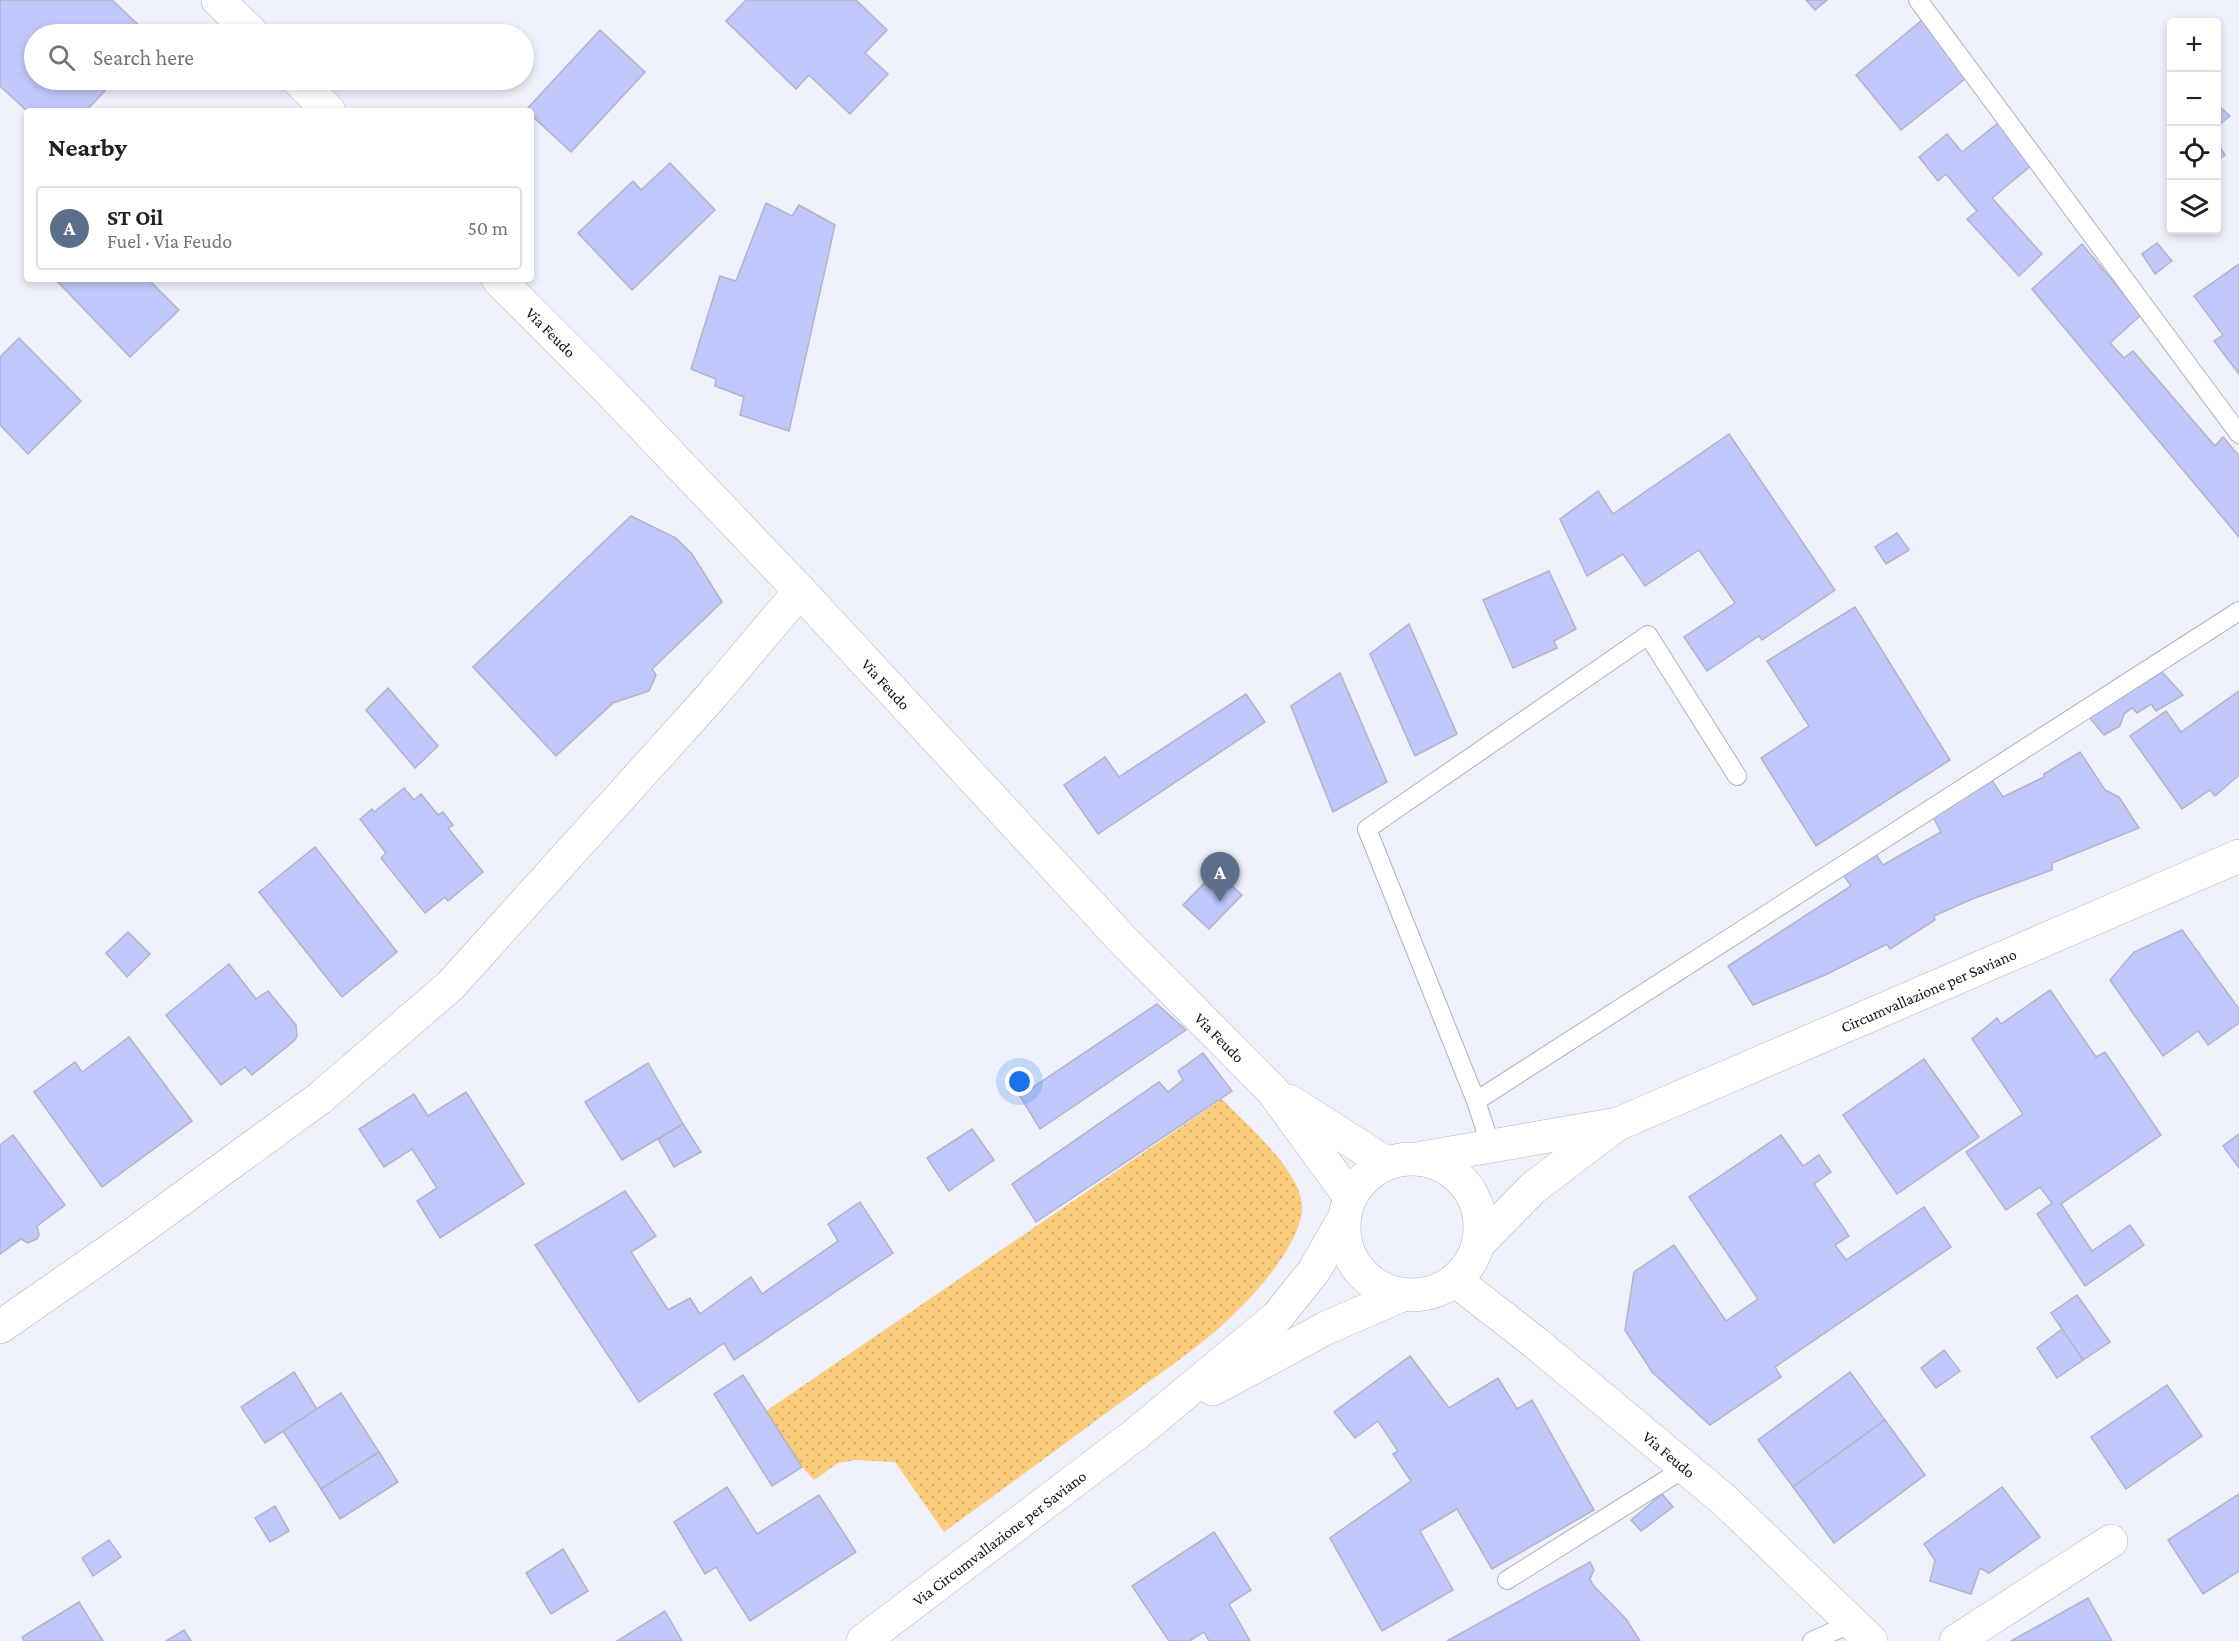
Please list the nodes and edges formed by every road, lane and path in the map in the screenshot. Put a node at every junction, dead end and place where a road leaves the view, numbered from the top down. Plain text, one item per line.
1 (218, 0) edge
2 (1918, 0) edge
3 (243, 24) edge
4 (308, 90) edge
5 (326, 108) edge
6 (501, 282) edge
7 (2239, 434) edge
8 (800, 591) junction
9 (2239, 611) edge
10 (1737, 776) dead end
11 (2239, 856) edge
12 (1272, 1090) junction
13 (1476, 1101) junction
14 (1618, 1124) junction
15 (1491, 1148) junction
16 (1422, 1158) junction
17 (1386, 1163) junction
18 (1347, 1209) junction
19 (1479, 1243) junction
20 (1455, 1280) junction
21 (1402, 1295) junction
22 (0, 1327) edge
23 (1136, 1434) junction
24 (1685, 1468) junction
25 (2111, 1541) dead end
26 (1507, 1580) dead end
27 (1861, 1632) edge
28 (863, 1641) edge
29 (1812, 1641) edge
30 (1956, 1641) edge

1 - 3 street
2 - 7 lane
4 - 5 street
6 - 8 street, Via Feudo
8 - 12 street, Via Feudo
8 - 22 street
9 - 13 lane
10 - 13 lane
11 - 14 street, Circumvallazione per Saviano
12 - 17 street, Via Feudo
12 - 18 street, Via Feudo
13 - 15 lane
14 - 15 street, Circumvallazione per Saviano
14 - 19 street, Circumvallazione per Saviano
15 - 16 street, Circumvallazione per Saviano
16 - 17 street
16 - 19 street
17 - 18 street
18 - 21 street
18 - 23 street, Via Circumvallazione per Saviano
19 - 20 street
20 - 21 street
20 - 24 street, Via Feudo
21 - 23 street, Via Circumvallazione per Saviano
23 - 28 street, Via Circumvallazione per Saviano
24 - 26 lane
24 - 27 street, Via Feudo
25 - 30 street
27 - 29 lane

